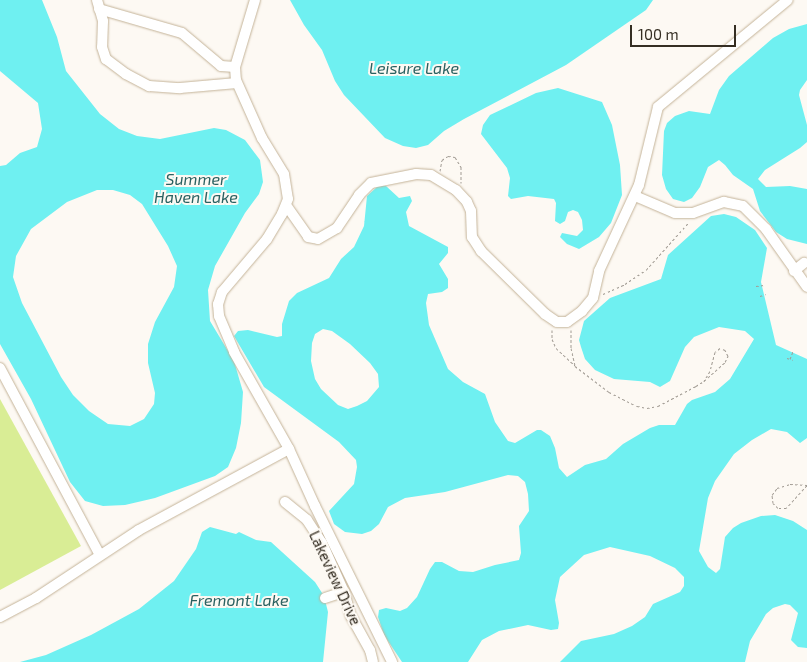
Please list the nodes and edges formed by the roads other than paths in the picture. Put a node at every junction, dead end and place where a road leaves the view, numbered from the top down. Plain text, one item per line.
1 (255, 0) edge
2 (788, 0) edge
3 (98, 4) edge
4 (235, 67) junction
5 (237, 83) junction
6 (635, 196) junction
7 (286, 205) junction
8 (804, 263) dead end
9 (794, 271) junction
10 (807, 287) edge
11 (0, 368) edge
12 (289, 449) junction
13 (286, 502) dead end
14 (100, 555) junction
15 (344, 592) junction
16 (325, 598) dead end
17 (0, 617) edge
18 (373, 662) edge
19 (392, 662) edge

1 - 4 street
2 - 6 street
3 - 4 street
3 - 5 street
4 - 5 street
5 - 7 street
6 - 7 street
6 - 9 street
7 - 12 street
8 - 9 street
9 - 10 street
11 - 14 street
12 - 14 street
12 - 19 street
13 - 15 street, Lakeview Drive
14 - 17 street
15 - 16 street
15 - 18 street, Lakeview Drive

